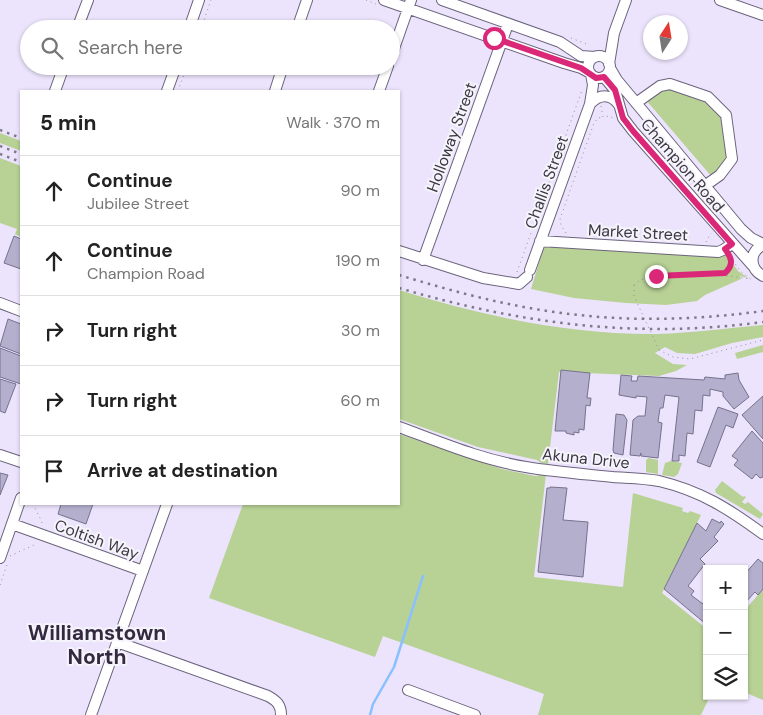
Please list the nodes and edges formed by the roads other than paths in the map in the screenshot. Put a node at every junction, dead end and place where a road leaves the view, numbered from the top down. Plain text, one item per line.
1 (88, 0) edge
2 (199, 0) edge
3 (307, 0) edge
4 (442, 0) edge
5 (626, 0) edge
6 (720, 0) edge
7 (383, 3) edge
8 (410, 4) edge
9 (763, 15) edge
10 (80, 20) edge
11 (192, 20) edge
12 (300, 20) edge
13 (508, 24) junction
14 (400, 32) edge
15 (614, 33) junction
16 (501, 41) junction
17 (596, 57) junction
18 (606, 71) junction
19 (590, 73) junction
20 (61, 75) edge
21 (173, 75) edge
22 (281, 75) edge
23 (385, 75) edge
24 (55, 90) edge
25 (167, 90) edge
26 (275, 90) edge
27 (379, 90) edge
28 (636, 103) junction
29 (590, 104) junction
30 (619, 105) junction
31 (706, 185) junction
32 (540, 241) junction
33 (763, 245) edge
34 (729, 246) junction
35 (400, 251) edge
36 (423, 260) junction
37 (753, 266) junction
38 (763, 276) edge
39 (0, 303) edge
40 (20, 311) edge
41 (400, 427) edge
42 (0, 455) edge
43 (20, 462) edge
44 (20, 501) edge
45 (167, 505) edge
46 (12, 524) junction
47 (763, 534) edge
48 (0, 558) edge
49 (143, 571) junction
50 (117, 642) junction
51 (408, 690) dead end
52 (431, 698) junction
53 (426, 709) dead end
54 (91, 715) edge
55 (281, 715) edge
56 (474, 715) edge

1 - 10 street
2 - 11 street
3 - 12 street
4 - 13 street
5 - 15 street, Challis Street
6 - 9 street
7 - 8 street
8 - 14 street
8 - 16 street
13 - 16 street, Holloway Street
13 - 17 street
15 - 17 street, Challis Street
15 - 18 street, Challis Street
16 - 19 street
16 - 36 street, Holloway Street
17 - 18 street
17 - 19 street
18 - 19 street
18 - 28 street, Champion Road
18 - 29 street, Challis Street
18 - 30 street, Champion Road
19 - 29 street, Challis Street
20 - 24 street
21 - 25 street
22 - 26 street
23 - 27 street
28 - 31 street, Champion Road
28 - 31 street
29 - 30 street
29 - 32 street, Challis Street
30 - 34 street, Champion Road
31 - 33 street, Champion Road
32 - 34 street, Market Street
32 - 36 street, Challis Street
33 - 37 street
34 - 37 street, Champion Road
35 - 36 street
37 - 38 street, Champion Road
39 - 40 street
41 - 47 street, Akuna Drive
42 - 43 street
44 - 46 street
45 - 49 street
46 - 48 street
46 - 49 street, Coltish Way
49 - 50 street
50 - 54 street
50 - 55 street
51 - 52 street
52 - 53 street
52 - 56 street

